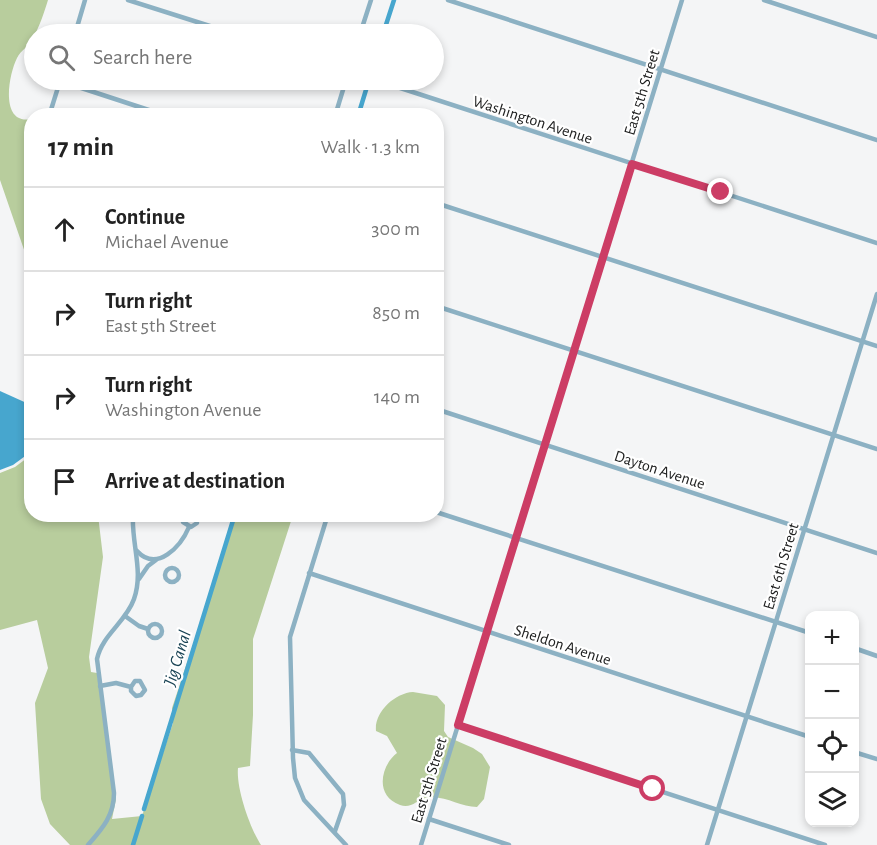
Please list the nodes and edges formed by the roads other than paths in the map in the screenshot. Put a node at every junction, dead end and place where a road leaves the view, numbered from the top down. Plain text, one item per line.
1 (86, 0) edge
2 (128, 0) edge
3 (371, 0) edge
4 (448, 0) edge
5 (682, 0) edge
6 (764, 0) edge
7 (78, 24) edge
8 (204, 24) edge
9 (363, 24) edge
10 (877, 37) edge
11 (661, 69) junction
12 (57, 90) edge
13 (90, 90) edge
14 (343, 90) edge
15 (406, 90) edge
16 (52, 108) edge
17 (143, 108) edge
18 (337, 108) edge
19 (877, 140) edge
20 (632, 164) junction
21 (444, 206) edge
22 (877, 243) edge
23 (603, 257) junction
24 (877, 294) edge
25 (444, 309) edge
26 (862, 341) junction
27 (877, 346) edge
28 (574, 351) junction
29 (444, 412) edge
30 (833, 435) junction
31 (545, 444) junction
32 (877, 449) edge
33 (444, 515) edge
34 (134, 522) edge
35 (183, 522) edge
36 (197, 522) edge
37 (325, 522) edge
38 (189, 527) junction
39 (804, 529) junction
40 (516, 538) junction
41 (135, 546) junction
42 (877, 553) edge
43 (159, 559) junction
44 (169, 568) dead end
45 (309, 573) junction
46 (138, 582) junction
47 (125, 616) junction
48 (775, 623) junction
49 (148, 629) dead end
50 (487, 631) junction
51 (805, 632) edge
52 (859, 649) edge
53 (877, 656) edge
54 (100, 686) junction
55 (130, 687) dead end
56 (747, 716) junction
57 (458, 725) junction
58 (805, 735) edge
59 (292, 750) junction
60 (859, 753) edge
61 (877, 759) edge
62 (718, 810) junction
63 (429, 819) junction
64 (335, 831) junction
65 (88, 845) edge
66 (346, 845) edge
67 (421, 845) edge
68 (509, 845) edge
69 (707, 845) edge
70 (825, 845) edge

1 - 7 street
2 - 8 street
3 - 9 street
4 - 11 street
5 - 11 street, East 5th Street
6 - 10 street
11 - 19 street
11 - 20 street, East 5th Street
12 - 16 street
13 - 17 street
14 - 18 street
15 - 20 street, Washington Avenue
20 - 22 street, Washington Avenue
20 - 23 street, East 5th Street
21 - 23 street
23 - 26 street
23 - 28 street, East 5th Street
24 - 26 street, East 6th Street
25 - 28 street
26 - 27 street
26 - 30 street, East 6th Street
28 - 30 street
28 - 31 street, East 5th Street
29 - 31 street, Dayton Avenue
30 - 32 street
30 - 39 street, East 6th Street
31 - 39 street, Dayton Avenue
31 - 40 street, East 5th Street
33 - 40 street
34 - 41 street
35 - 38 street
36 - 38 street
37 - 45 street
38 - 43 street
39 - 42 street, Dayton Avenue
39 - 48 street, East 6th Street
40 - 48 street
40 - 50 street, East 5th Street
41 - 43 street
41 - 46 street
43 - 44 street
43 - 46 street
45 - 50 street, Sheldon Avenue
45 - 59 street
46 - 47 street
47 - 49 street
47 - 54 street
48 - 51 street
48 - 56 street, East 6th Street
50 - 56 street, Sheldon Avenue
50 - 57 street, East 5th Street
52 - 53 street
54 - 55 street
54 - 65 street
56 - 58 street, Sheldon Avenue
56 - 62 street, East 6th Street
57 - 62 street
57 - 63 street, East 5th Street
59 - 64 street
59 - 64 street
60 - 61 street
62 - 69 street, East 6th Street
62 - 70 street
63 - 67 street, East 5th Street
63 - 68 street
64 - 66 street

